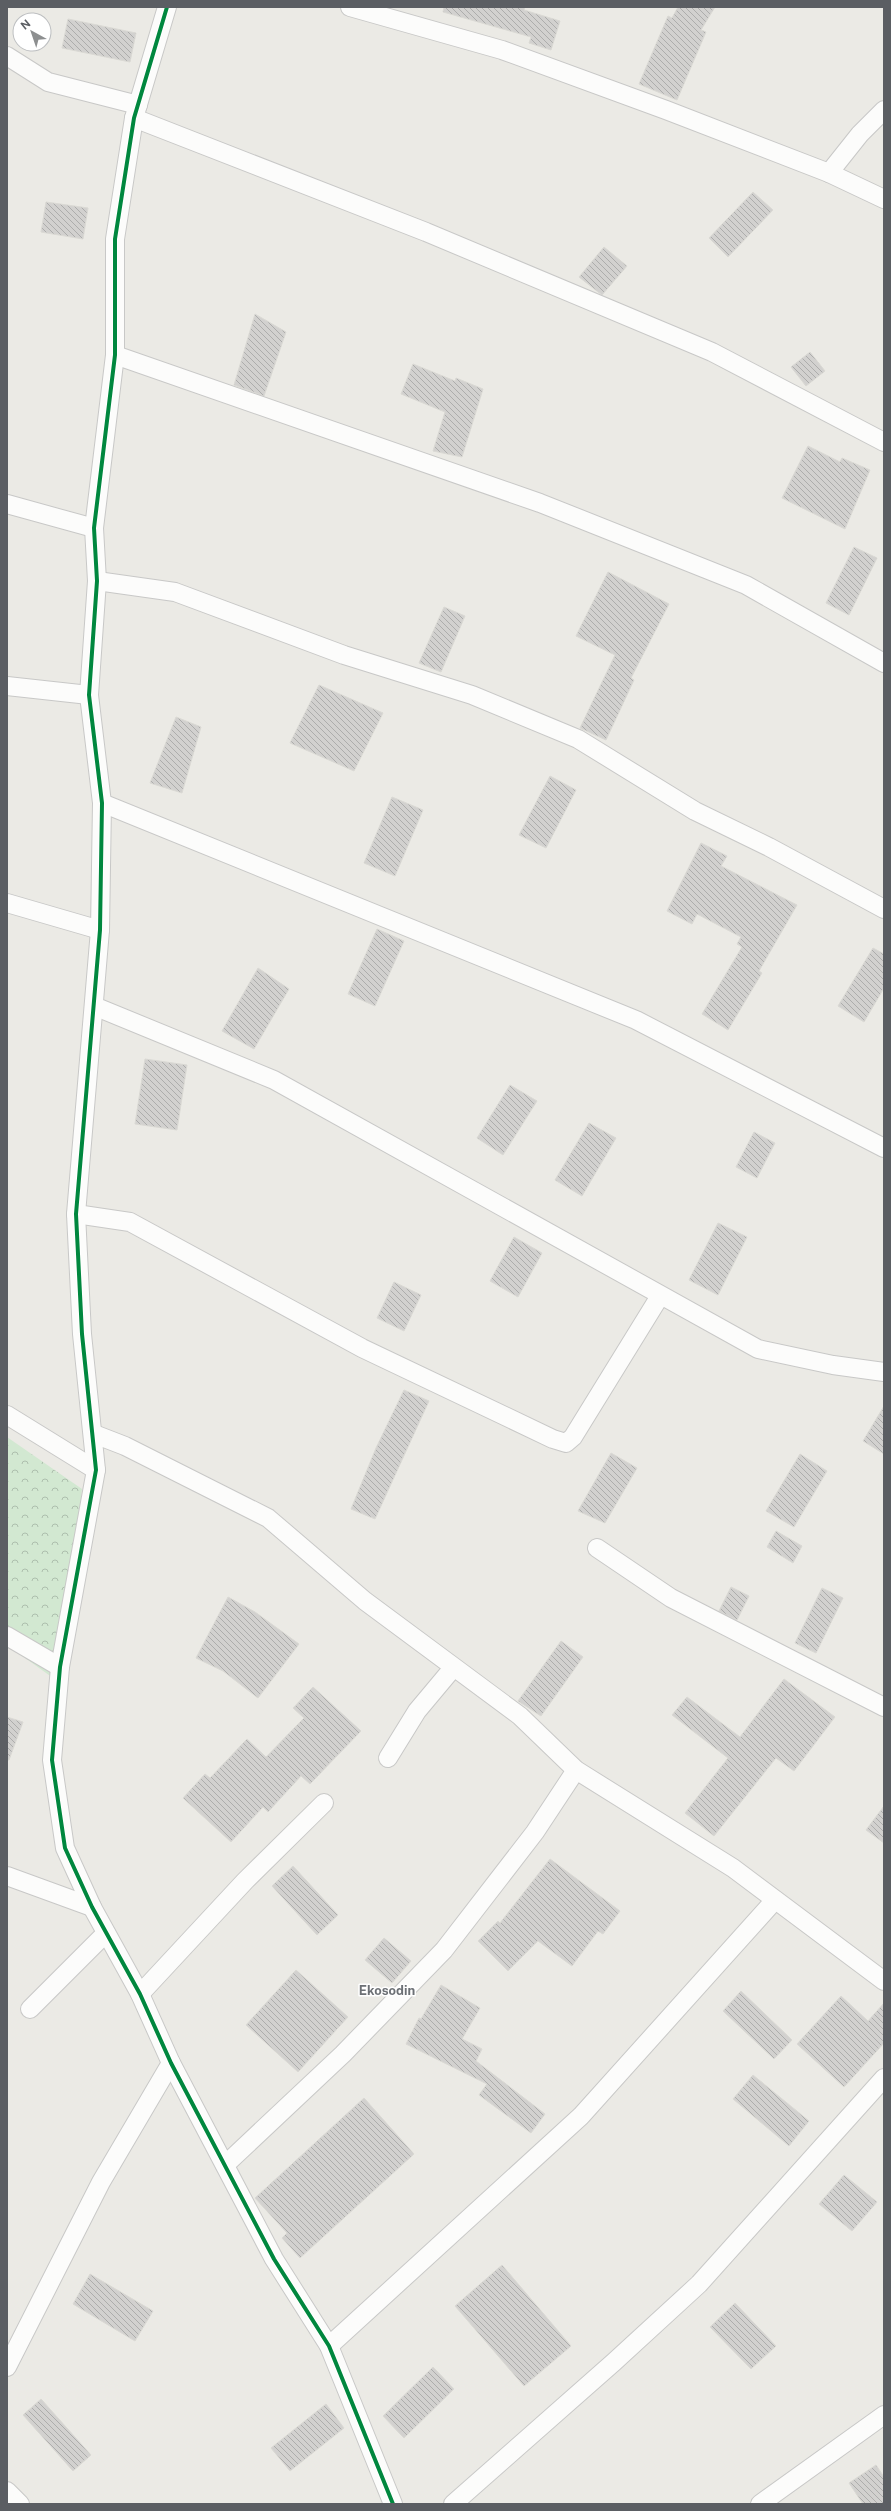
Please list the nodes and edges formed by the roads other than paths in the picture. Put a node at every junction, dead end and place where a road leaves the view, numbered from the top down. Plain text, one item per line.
1 (168, 7) edge
2 (350, 7) edge
3 (7, 56) edge
4 (884, 110) edge
5 (136, 112) junction
6 (829, 173) junction
7 (884, 199) edge
8 (115, 355) junction
9 (884, 442) edge
10 (7, 504) edge
11 (94, 528) junction
12 (97, 581) junction
13 (884, 663) edge
14 (7, 686) edge
15 (89, 695) junction
16 (102, 803) junction
17 (7, 903) edge
18 (884, 909) edge
19 (100, 930) junction
20 (94, 1006) junction
21 (884, 1148) edge
22 (76, 1214) junction
23 (660, 1296) junction
24 (884, 1372) edge
25 (7, 1416) edge
26 (94, 1434) junction
27 (96, 1470) junction
28 (598, 1548) dead end
29 (7, 1636) edge
30 (60, 1667) junction
31 (453, 1668) junction
32 (884, 1707) edge
33 (388, 1758) dead end
34 (576, 1770) junction
35 (324, 1803) dead end
36 (7, 1876) edge
37 (775, 1900) junction
38 (92, 1906) junction
39 (106, 1933) junction
40 (884, 1981) edge
41 (140, 1994) junction
42 (30, 2009) dead end
43 (170, 2063) junction
44 (884, 2078) edge
45 (225, 2165) junction
46 (13, 2341) edge
47 (329, 2346) junction
48 (7, 2367) edge
49 (884, 2416) edge
50 (7, 2491) edge
51 (20, 2504) edge
52 (393, 2504) edge
53 (453, 2504) edge
54 (760, 2504) edge

1 - 5 street
2 - 6 street
3 - 5 street
4 - 6 street
5 - 8 street
5 - 9 street
6 - 7 street
8 - 11 street
8 - 13 street
10 - 11 street
11 - 12 street
12 - 15 street
12 - 18 street
14 - 15 street
15 - 16 street
16 - 19 street
16 - 21 street
17 - 19 street
19 - 20 street
20 - 22 street
20 - 23 street
22 - 23 street
22 - 26 street
23 - 24 street
25 - 27 street
26 - 27 street
26 - 31 street
27 - 30 street
28 - 32 street
29 - 30 street
30 - 38 street
31 - 33 street
31 - 34 street
34 - 37 street
34 - 45 street
35 - 41 street
36 - 38 street
37 - 40 street
37 - 47 street
38 - 39 street
39 - 41 street
39 - 42 street
41 - 43 street
43 - 45 street
43 - 46 street
44 - 53 street
45 - 47 street
46 - 48 street
47 - 52 street
49 - 54 street
50 - 51 street

